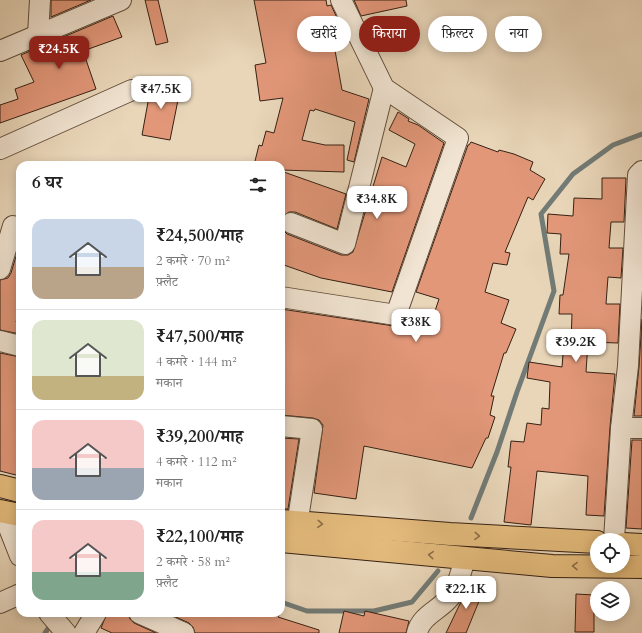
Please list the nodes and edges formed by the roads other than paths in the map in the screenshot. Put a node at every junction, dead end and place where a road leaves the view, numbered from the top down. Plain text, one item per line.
1 (40, 0) edge
2 (121, 0) edge
3 (341, 0) edge
4 (38, 35) junction
5 (0, 51) edge
6 (384, 88) junction
7 (132, 90) dead end
8 (0, 149) edge
9 (642, 171) edge
10 (291, 223) dead end
11 (13, 226) dead end
12 (0, 269) edge
13 (285, 298) edge
14 (0, 341) edge
15 (16, 345) edge
16 (635, 366) edge
17 (285, 426) edge
18 (621, 428) junction
19 (642, 428) edge
20 (0, 486) edge
21 (16, 491) edge
22 (8, 513) edge
23 (288, 532) edge
24 (614, 533) edge
25 (16, 542) edge
26 (590, 542) edge
27 (630, 544) edge
28 (642, 545) edge
29 (465, 559) junction
30 (590, 566) edge
31 (630, 567) edge
32 (642, 567) edge
33 (16, 596) edge
34 (0, 603) edge
35 (52, 617) edge
36 (94, 617) edge
37 (148, 617) edge
38 (66, 633) edge
39 (84, 633) edge
40 (184, 633) edge
41 (417, 633) edge

1 - 4 street
2 - 4 street
3 - 6 street
4 - 5 street
6 - 10 street
6 - 13 street
7 - 8 street
9 - 16 street
11 - 12 street
14 - 15 street
16 - 18 street
17 - 23 street
18 - 19 street
18 - 24 street
20 - 21 main road
22 - 25 street
23 -> 26 main road
29 -> 23 main road
27 - 28 main road
30 -> 29 main road
29 - 41 street
31 - 32 main road
33 - 34 street
35 - 38 street
36 - 39 street
37 - 40 street

